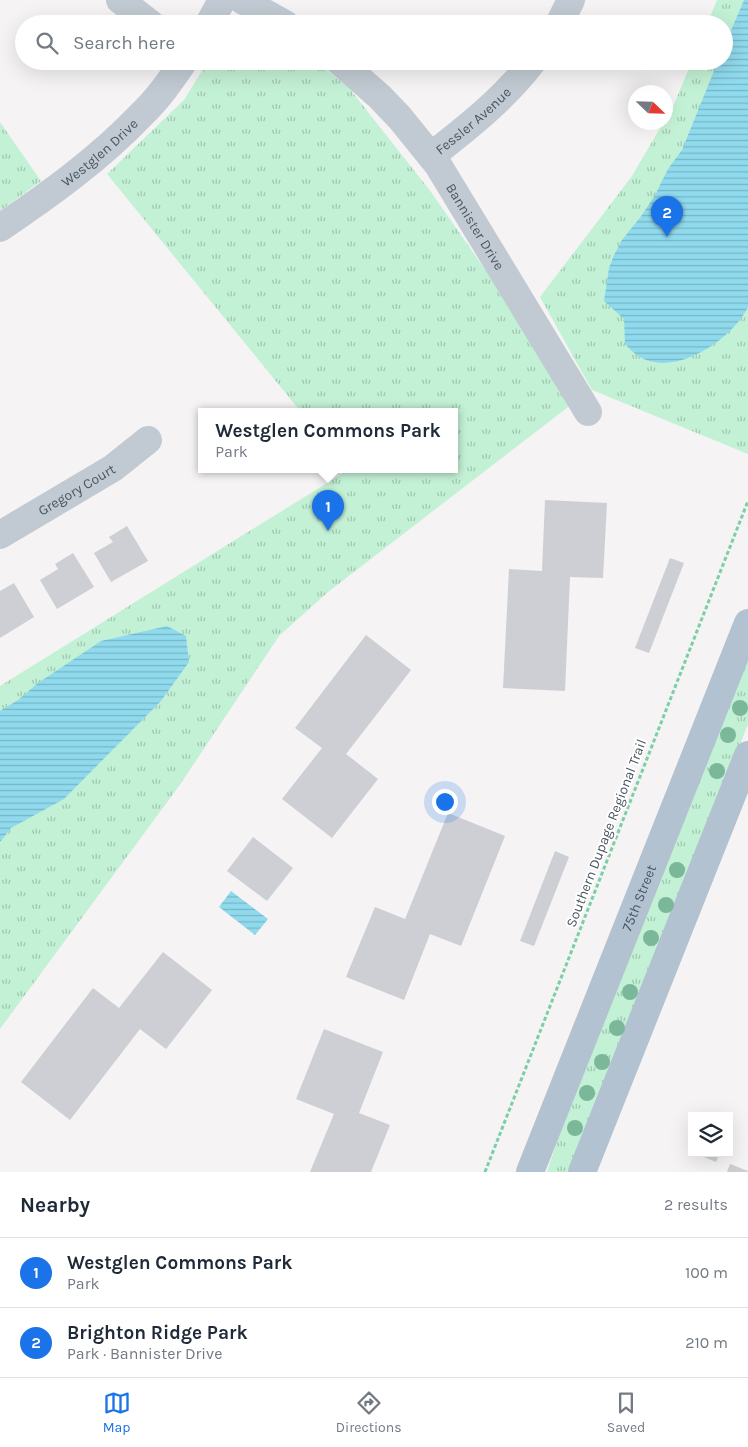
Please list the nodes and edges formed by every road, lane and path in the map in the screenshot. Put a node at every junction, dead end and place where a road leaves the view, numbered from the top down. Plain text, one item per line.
1 (120, 0) edge
2 (222, 0) edge
3 (242, 0) edge
4 (571, 0) edge
5 (139, 15) edge
6 (214, 15) edge
7 (269, 15) edge
8 (564, 15) edge
9 (178, 70) edge
10 (349, 70) edge
11 (526, 70) edge
12 (431, 156) junction
13 (0, 228) edge
14 (588, 412) dead end
15 (148, 440) dead end
16 (748, 501) edge
17 (0, 535) edge
18 (748, 623) edge
19 (748, 755) edge
20 (485, 1172) edge
21 (530, 1172) edge
22 (582, 1172) edge

1 - 5 street
2 - 6 street
3 - 7 street
4 - 8 street
9 - 13 street, Westglen Drive
10 - 12 street, Bannister Drive
11 - 12 street, Fessler Avenue
12 - 14 street, Bannister Drive
15 - 17 street, Gregory Court
16 - 20 path, Southern Dupage Regional Trail
18 - 21 main road, 75th Street
19 - 22 main road

